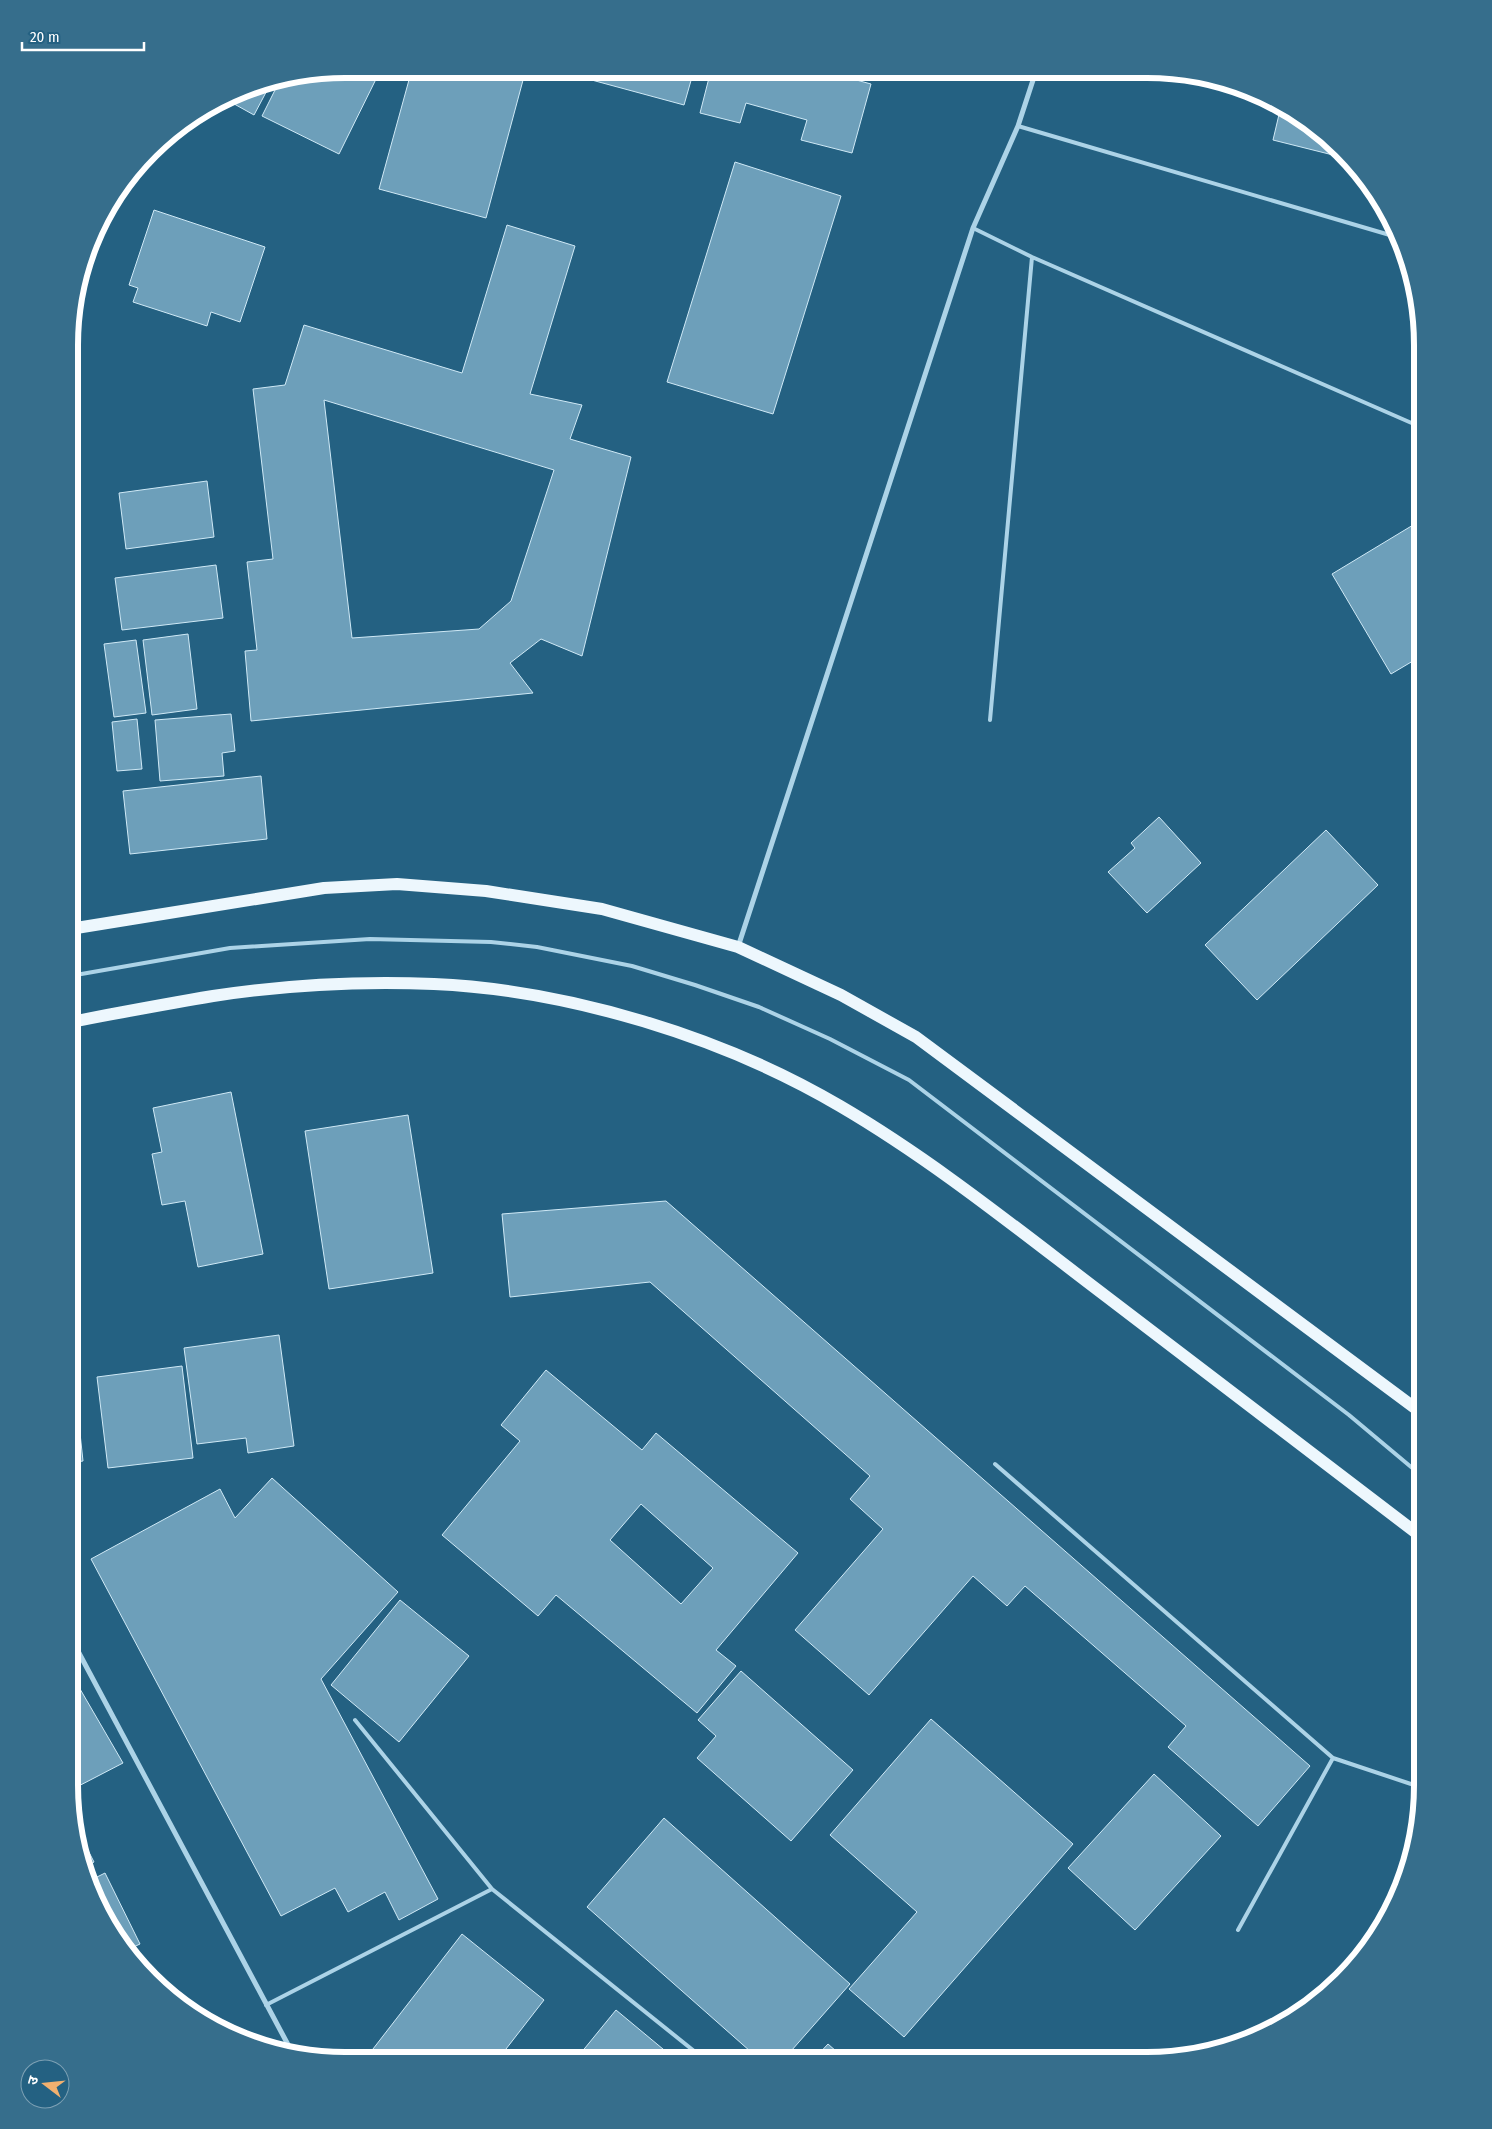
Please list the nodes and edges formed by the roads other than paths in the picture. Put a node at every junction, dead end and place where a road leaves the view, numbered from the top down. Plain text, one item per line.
1 (1034, 78) edge
2 (1018, 126) junction
3 (973, 228) junction
4 (1391, 235) edge
5 (1032, 257) junction
6 (1414, 424) edge
7 (990, 720) dead end
8 (77, 928) edge
9 (738, 947) junction
10 (77, 975) edge
11 (77, 1021) edge
12 (1414, 1406) edge
13 (995, 1464) dead end
14 (1414, 1469) edge
15 (1414, 1531) edge
16 (77, 1652) edge
17 (355, 1720) dead end
18 (1333, 1758) junction
19 (1414, 1785) edge
20 (492, 1889) junction
21 (1238, 1930) dead end
22 (266, 2005) junction
23 (288, 2045) edge
24 (695, 2052) edge

1 - 2 street
2 - 3 street
2 - 4 lane
3 - 5 lane
3 - 9 street
5 - 6 lane
5 - 7 lane
8 - 9 main road
9 - 12 main road
10 - 14 lane
11 - 15 main road
13 - 18 lane
16 - 22 street
17 - 20 lane
18 - 19 lane
18 - 21 lane
20 - 22 lane
20 - 24 lane
22 - 23 street

